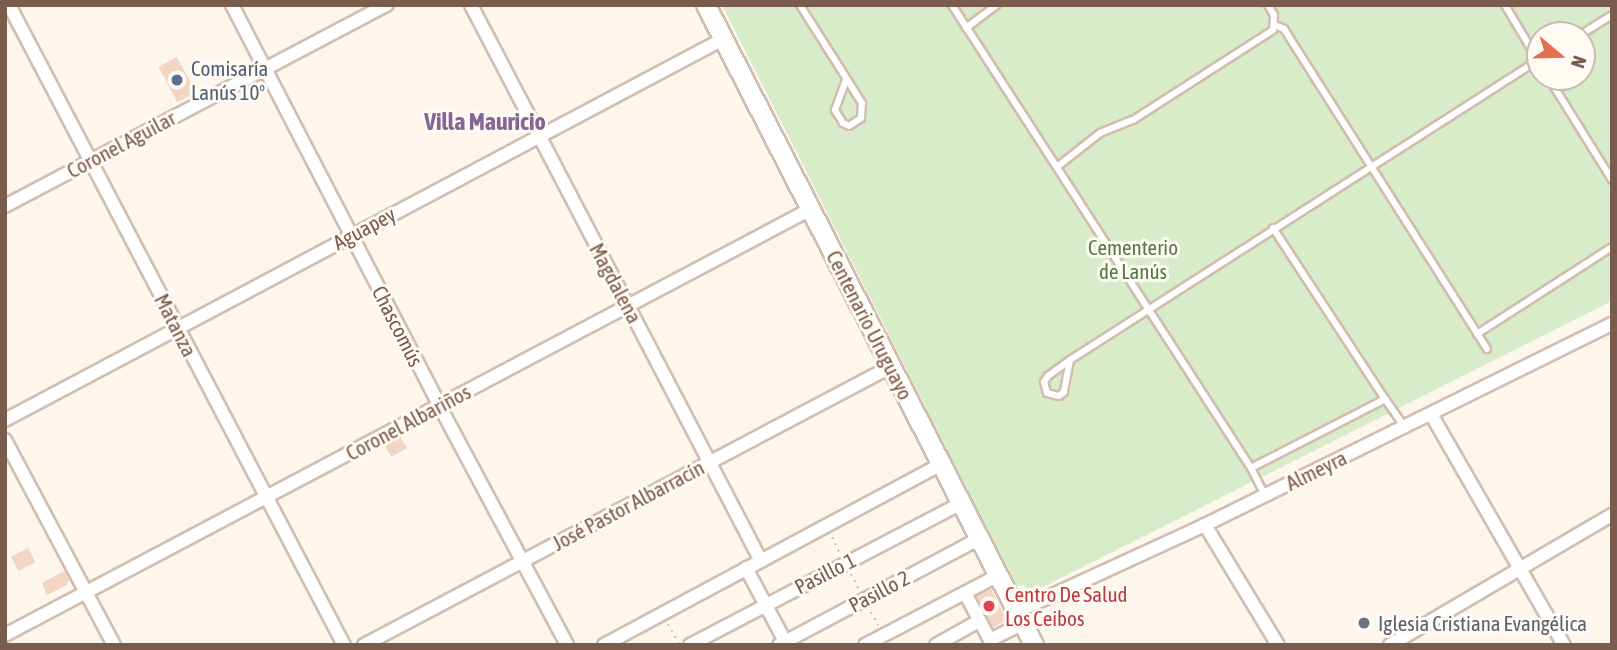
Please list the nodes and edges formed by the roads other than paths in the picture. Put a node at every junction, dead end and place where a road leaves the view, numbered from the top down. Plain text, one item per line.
1 (9, 5) edge
2 (232, 5) edge
3 (387, 5) edge
4 (471, 5) edge
5 (706, 5) edge
6 (800, 5) edge
7 (952, 5) edge
8 (998, 5) edge
9 (1268, 5) edge
10 (1505, 5) edge
11 (1612, 15) edge
12 (1275, 25) junction
13 (1596, 25) edge
14 (966, 28) junction
15 (723, 39) junction
16 (1526, 40) edge
17 (265, 68) junction
18 (1526, 69) edge
19 (846, 80) junction
20 (1557, 91) edge
21 (538, 134) junction
22 (92, 160) junction
23 (1057, 167) junction
24 (1372, 169) junction
25 (1612, 180) edge
26 (5, 206) edge
27 (811, 209) junction
28 (1273, 228) junction
29 (352, 234) junction
30 (1612, 247) edge
31 (628, 304) junction
32 (1148, 307) junction
33 (1612, 324) edge
34 (177, 328) junction
35 (1477, 334) junction
36 (1487, 349) dead end
37 (1070, 360) junction
38 (892, 366) junction
39 (1385, 399) junction
40 (439, 405) junction
41 (1431, 414) junction
42 (5, 420) edge
43 (1404, 427) junction
44 (5, 440) edge
45 (710, 462) junction
46 (942, 464) junction
47 (1251, 468) junction
48 (1265, 495) junction
49 (266, 497) junction
50 (962, 503) junction
51 (1612, 514) edge
52 (1206, 525) junction
53 (980, 538) junction
54 (523, 561) junction
55 (761, 561) junction
56 (746, 568) junction
57 (1520, 568) junction
58 (999, 575) junction
59 (87, 592) junction
60 (965, 593) junction
61 (765, 604) junction
62 (1020, 617) junction
63 (979, 621) junction
64 (5, 635) edge
65 (783, 644) edge
66 (1033, 644) edge
67 (114, 645) edge
68 (344, 645) edge
69 (364, 645) edge
70 (566, 645) edge
71 (604, 645) edge
72 (690, 645) edge
73 (865, 645) edge
74 (936, 645) edge
75 (1278, 645) edge
76 (1390, 645) edge
77 (1564, 645) edge

1 - 22 street, Matanza
2 - 17 street, Chascomús
3 - 17 street, Coronel Aguilar
4 - 21 street, Magdalena
5 - 15 main road, Centenario Uruguayo
6 - 19 lane
7 - 14 lane
8 - 14 lane
9 - 12 lane
10 - 16 lane
11 - 13 lane
12 - 23 lane
12 - 24 lane
14 - 23 lane
15 - 21 street, Aguapey
15 - 27 main road, Centenario Uruguayo
17 - 22 street, Coronel Aguilar
17 - 29 street, Chascomús
18 - 24 lane
19 - 19 lane
20 - 25 lane
21 - 29 street, Aguapey
21 - 31 street, Magdalena
22 - 26 street, Coronel Aguilar
22 - 34 street, Matanza
23 - 32 lane
24 - 28 lane
24 - 35 lane
27 - 31 street, Coronel Albariños
27 - 38 main road, Centenario Uruguayo
28 - 32 lane
28 - 39 lane
29 - 34 street, Aguapey
29 - 40 street, Chascomús
30 - 35 lane
31 - 40 street, Coronel Albariños
31 - 45 street, Magdalena
32 - 37 lane
32 - 47 lane
33 - 41 street, Almeyra
34 - 42 street, Aguapey
34 - 49 street, Matanza
35 - 36 lane
37 - 37 lane
38 - 45 street, José Pastor Albarracín
38 - 46 main road, Centenario Uruguayo
39 - 43 lane
39 - 47 lane
40 - 49 street, Coronel Albariños
40 - 54 street, Chascomús
41 - 43 street, Almeyra
41 - 57 street
43 - 48 street, Almeyra
44 - 59 street
45 - 54 street, José Pastor Albarracín
45 - 55 street, Magdalena
46 - 50 main road, Centenario Uruguayo
46 - 55 street
47 - 48 lane
48 - 52 street, Almeyra
49 - 59 street, Coronel Albariños
49 - 68 street, Matanza
50 - 53 main road, Centenario Uruguayo
50 - 61 street, Pasillo 1
51 - 57 street
52 - 62 street, Almeyra
52 - 75 street
53 - 58 main road, Centenario Uruguayo
53 - 65 street, Pasillo 2
54 - 69 street, José Pastor Albarracín
54 - 70 street, Chascomús
55 - 56 street
56 - 61 street
56 - 71 street
57 - 76 street
57 - 77 street
58 - 60 street
58 - 62 main road, Centenario Uruguayo
59 - 64 street, Coronel Albariños
59 - 67 street
60 - 63 street
60 - 73 street
61 - 65 street
61 - 72 street, Pasillo 1
62 - 63 street, Almeyra
62 - 66 main road, Centenario Uruguayo
63 - 74 street

